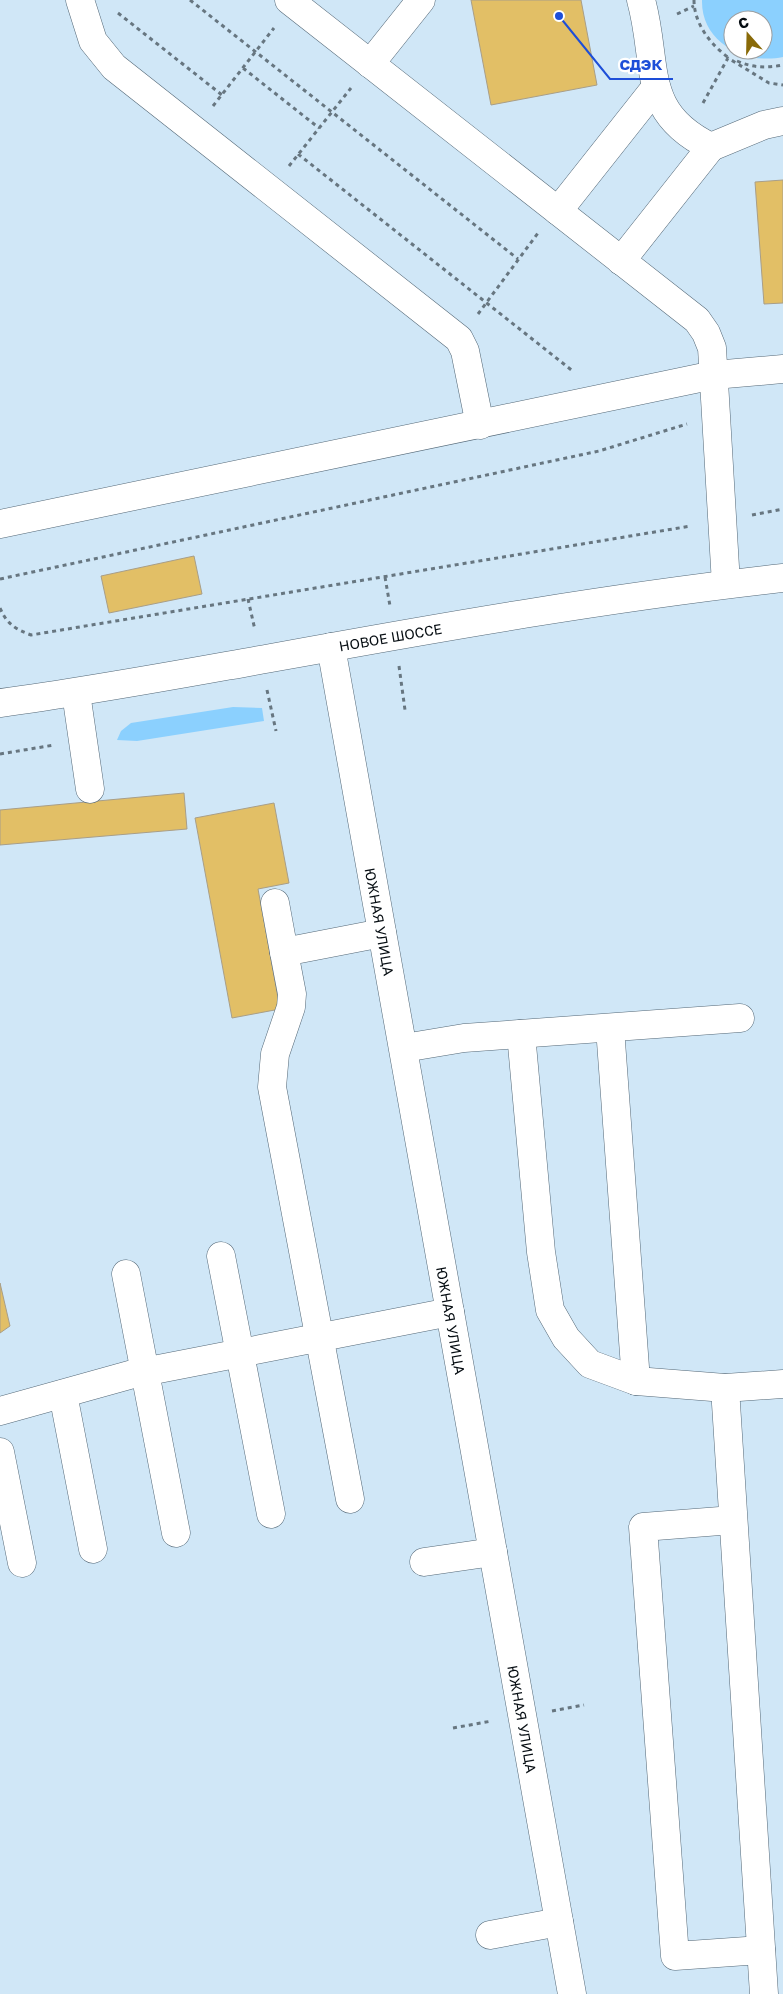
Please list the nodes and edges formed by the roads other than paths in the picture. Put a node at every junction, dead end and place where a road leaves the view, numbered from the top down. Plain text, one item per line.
1 (80, 0) edge
2 (421, 0) edge
3 (641, 0) edge
4 (293, 1) edge
5 (370, 64) junction
6 (656, 87) junction
7 (783, 121) edge
8 (711, 147) junction
9 (557, 210) junction
10 (622, 261) junction
11 (783, 369) edge
12 (714, 375) junction
13 (480, 425) junction
14 (0, 524) edge
15 (783, 578) edge
16 (726, 584) junction
17 (331, 647) junction
18 (76, 693) junction
19 (0, 703) edge
20 (90, 789) dead end
21 (275, 904) dead end
22 (382, 933) junction
23 (284, 952) junction
24 (740, 1018) dead end
25 (610, 1028) junction
26 (521, 1034) junction
27 (404, 1048) junction
28 (221, 1256) dead end
29 (126, 1274) dead end
30 (450, 1312) junction
31 (319, 1338) junction
32 (240, 1353) junction
33 (145, 1372) junction
34 (636, 1381) junction
35 (783, 1384) edge
36 (725, 1388) junction
37 (63, 1394) junction
38 (0, 1411) edge
39 (0, 1452) edge
40 (350, 1498) dead end
41 (271, 1514) dead end
42 (733, 1520) junction
43 (176, 1532) dead end
44 (93, 1549) dead end
45 (493, 1552) junction
46 (424, 1562) dead end
47 (22, 1563) dead end
48 (559, 1922) junction
49 (490, 1935) dead end
50 (761, 1950) junction
51 (572, 1994) edge
52 (764, 1994) edge

1 - 13 street
2 - 5 street
3 - 6 street
4 - 5 street
5 - 9 street
6 - 8 street
6 - 9 street
7 - 8 street
8 - 10 street
9 - 10 street
10 - 12 street
11 - 12 street
12 - 13 street
12 - 16 street
13 - 14 street
15 - 16 street, НОВОЕ ШОССЕ
16 - 17 street, НОВОЕ ШОССЕ
17 - 18 street, НОВОЕ ШОССЕ
17 - 22 street, ЮЖНАЯ УЛИЦА
18 - 19 street, НОВОЕ ШОССЕ
18 - 20 street
21 - 23 street
22 - 23 street
22 - 27 street, ЮЖНАЯ УЛИЦА
23 - 31 street
24 - 25 street
25 - 26 street
25 - 34 street
26 - 27 street
26 - 34 street
27 - 30 street, ЮЖНАЯ УЛИЦА
28 - 32 street
29 - 33 street
30 - 31 street
30 - 45 street, ЮЖНАЯ УЛИЦА
31 - 32 street
31 - 40 street
32 - 33 street
32 - 41 street
33 - 37 street
33 - 43 street
34 - 36 street
35 - 36 street
36 - 42 street
37 - 38 street
37 - 44 street
39 - 47 street
42 - 50 street
42 - 50 street
45 - 46 street
45 - 48 street, ЮЖНАЯ УЛИЦА
48 - 49 street
48 - 51 street, ЮЖНАЯ УЛИЦА
50 - 52 street

